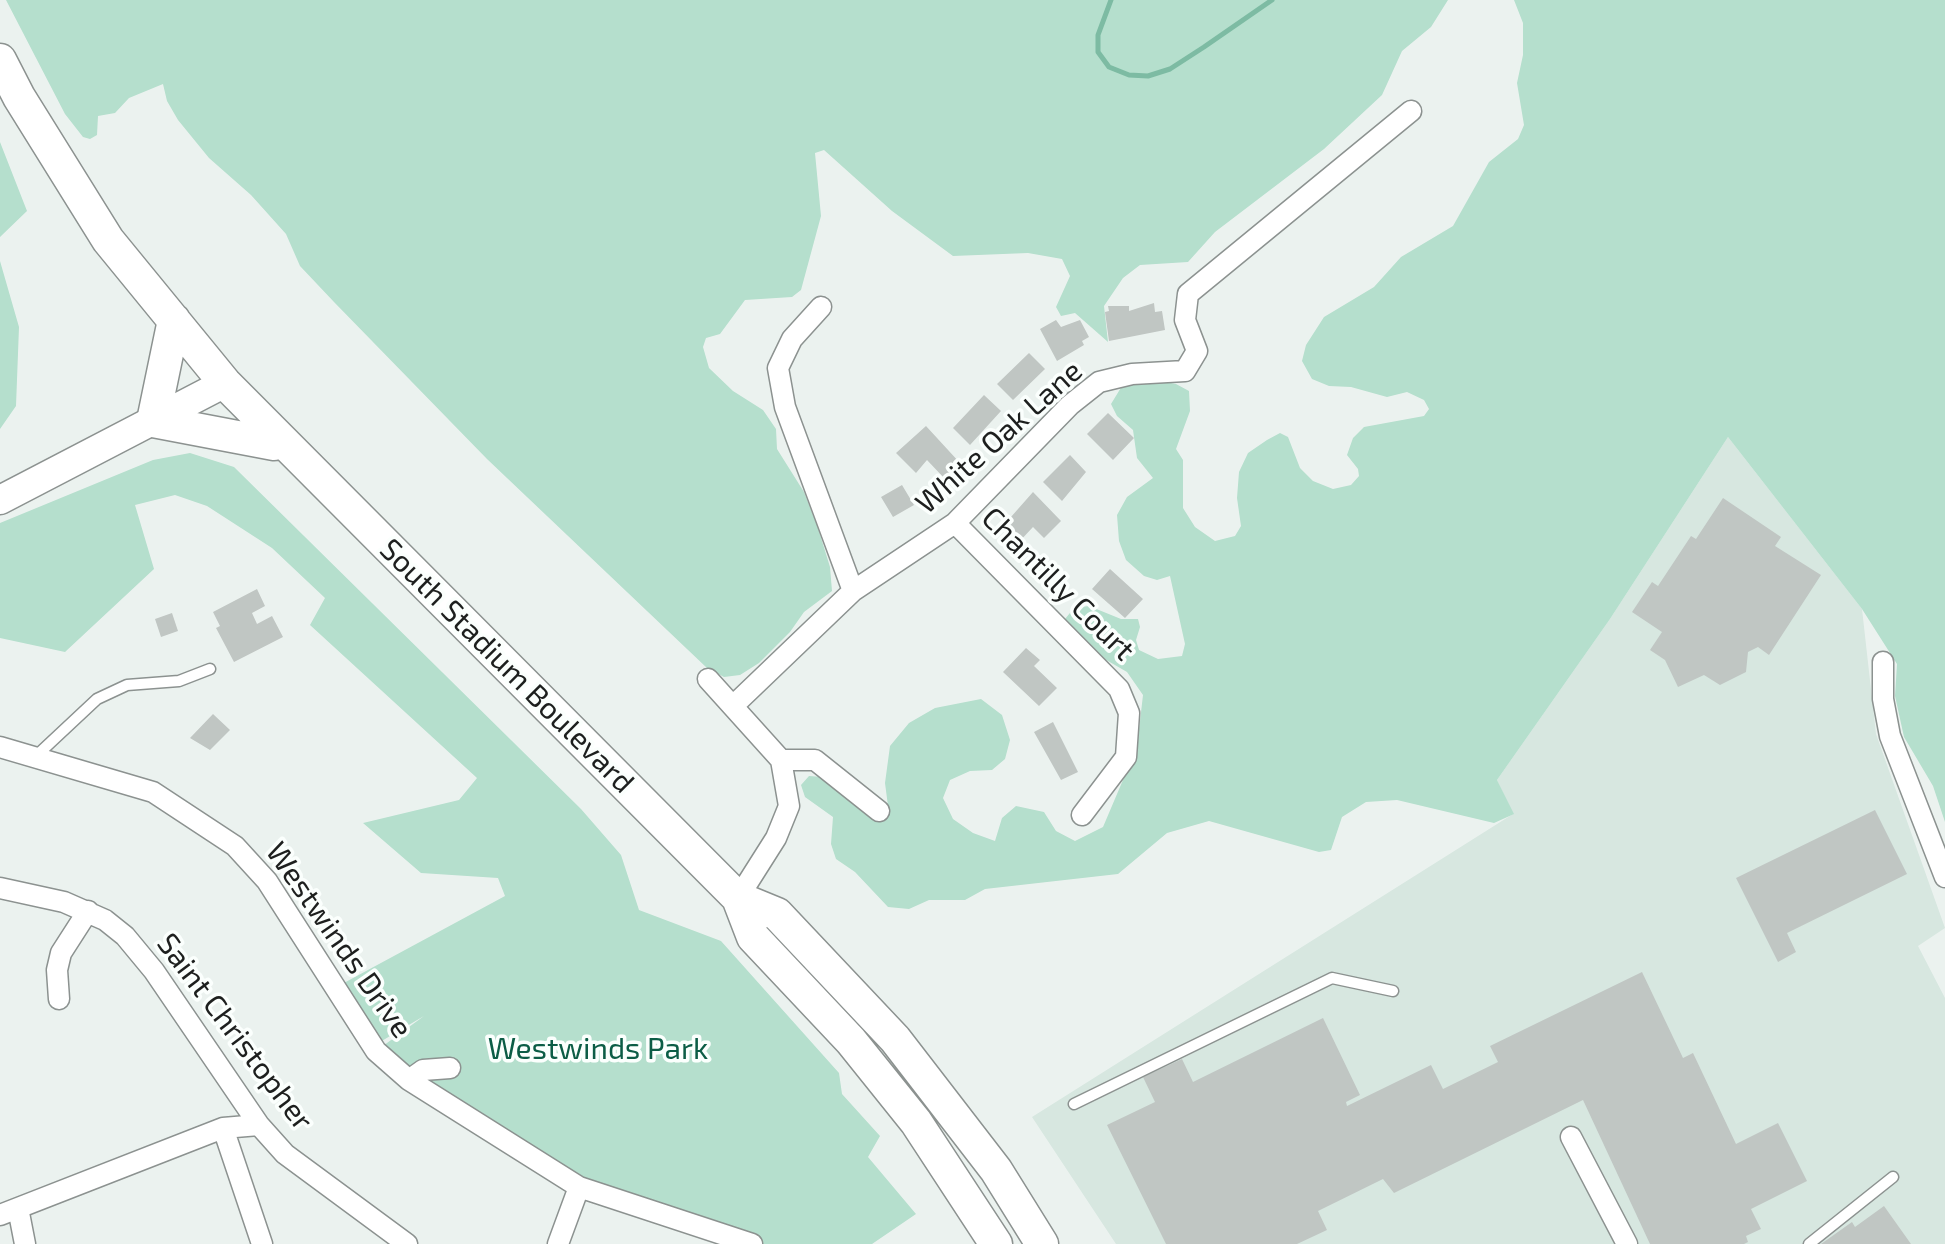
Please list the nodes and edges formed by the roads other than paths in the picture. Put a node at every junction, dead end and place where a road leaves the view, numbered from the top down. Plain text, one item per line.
1 (0, 60) edge
2 (1411, 111) dead end
3 (821, 307) dead end
4 (174, 320) junction
5 (225, 383) junction
6 (153, 421) junction
7 (282, 441) junction
8 (0, 500) edge
9 (955, 523) junction
10 (853, 591) junction
11 (1883, 662) dead end
12 (210, 669) dead end
13 (708, 679) dead end
14 (734, 705) junction
15 (0, 747) edge
16 (35, 757) junction
17 (781, 760) junction
18 (879, 811) dead end
19 (1082, 815) dead end
20 (1945, 877) edge
21 (0, 888) edge
22 (738, 898) junction
23 (88, 911) junction
24 (1393, 991) dead end
25 (59, 999) dead end
26 (450, 1068) dead end
27 (409, 1080) junction
28 (1074, 1104) dead end
29 (259, 1125) junction
30 (223, 1128) junction
31 (1571, 1137) dead end
32 (1893, 1177) dead end
33 (579, 1187) junction
34 (9, 1212) edge
35 (25, 1244) edge
36 (262, 1244) edge
37 (407, 1244) edge
38 (558, 1244) edge
39 (752, 1244) edge
40 (996, 1244) edge
41 (1042, 1244) edge
42 (1627, 1244) edge
43 (1809, 1244) edge

1 - 4 main road, South Stadium Boulevard
2 - 9 street, White Oak Lane
3 - 10 street
4 - 5 main road, South Stadium Boulevard
4 - 6 main road
5 - 6 main road
5 - 7 main road, South Stadium Boulevard
6 - 7 main road
6 - 8 main road
7 - 22 main road, South Stadium Boulevard
9 - 10 street, White Oak Lane
9 - 19 street, Chantilly Court
10 - 14 street, White Oak Lane
11 - 20 street
12 - 16 lane
13 - 14 street
14 - 17 street
15 - 16 street, Westwinds Drive
16 - 27 street, Westwinds Drive
17 - 18 street
17 - 22 street
21 - 23 street, Saint Christopher
22 - 40 main road
22 - 41 main road, South Stadium Boulevard
23 - 25 street
23 - 29 street, Saint Christopher
24 - 28 lane
26 - 27 street
27 - 33 street, Westwinds Drive
29 - 30 street
29 - 37 street, Saint Christopher
30 - 34 street
30 - 36 street
31 - 42 street
32 - 43 lane
33 - 38 street
33 - 39 street, Westwinds Drive
34 - 35 street

